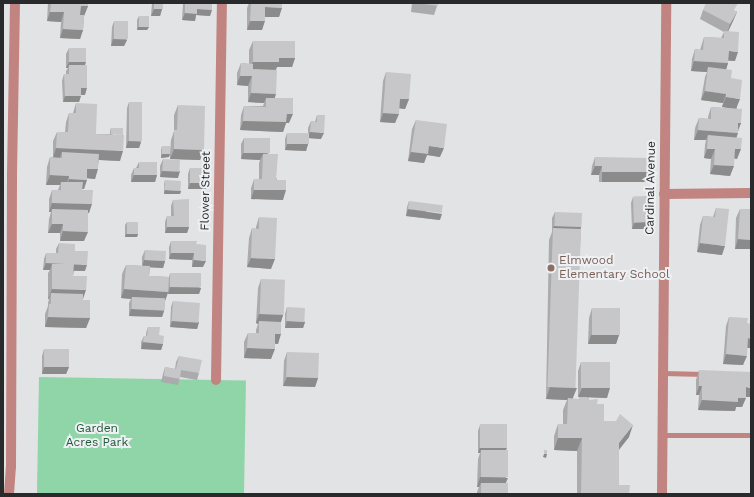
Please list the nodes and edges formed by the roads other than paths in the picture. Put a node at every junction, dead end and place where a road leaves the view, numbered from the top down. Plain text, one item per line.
1 (15, 3) edge
2 (222, 3) edge
3 (666, 3) edge
4 (751, 193) edge
5 (664, 194) junction
6 (663, 373) junction
7 (714, 374) edge
8 (216, 380) dead end
9 (662, 435) junction
10 (751, 435) edge
11 (9, 494) edge
12 (662, 494) edge

1 - 11 street
2 - 8 street, Flower Street
3 - 5 street, Cardinal Avenue
4 - 5 street
5 - 6 street, Cardinal Avenue
6 - 7 lane
6 - 9 street, Cardinal Avenue
9 - 10 lane
9 - 12 street, Cardinal Avenue

